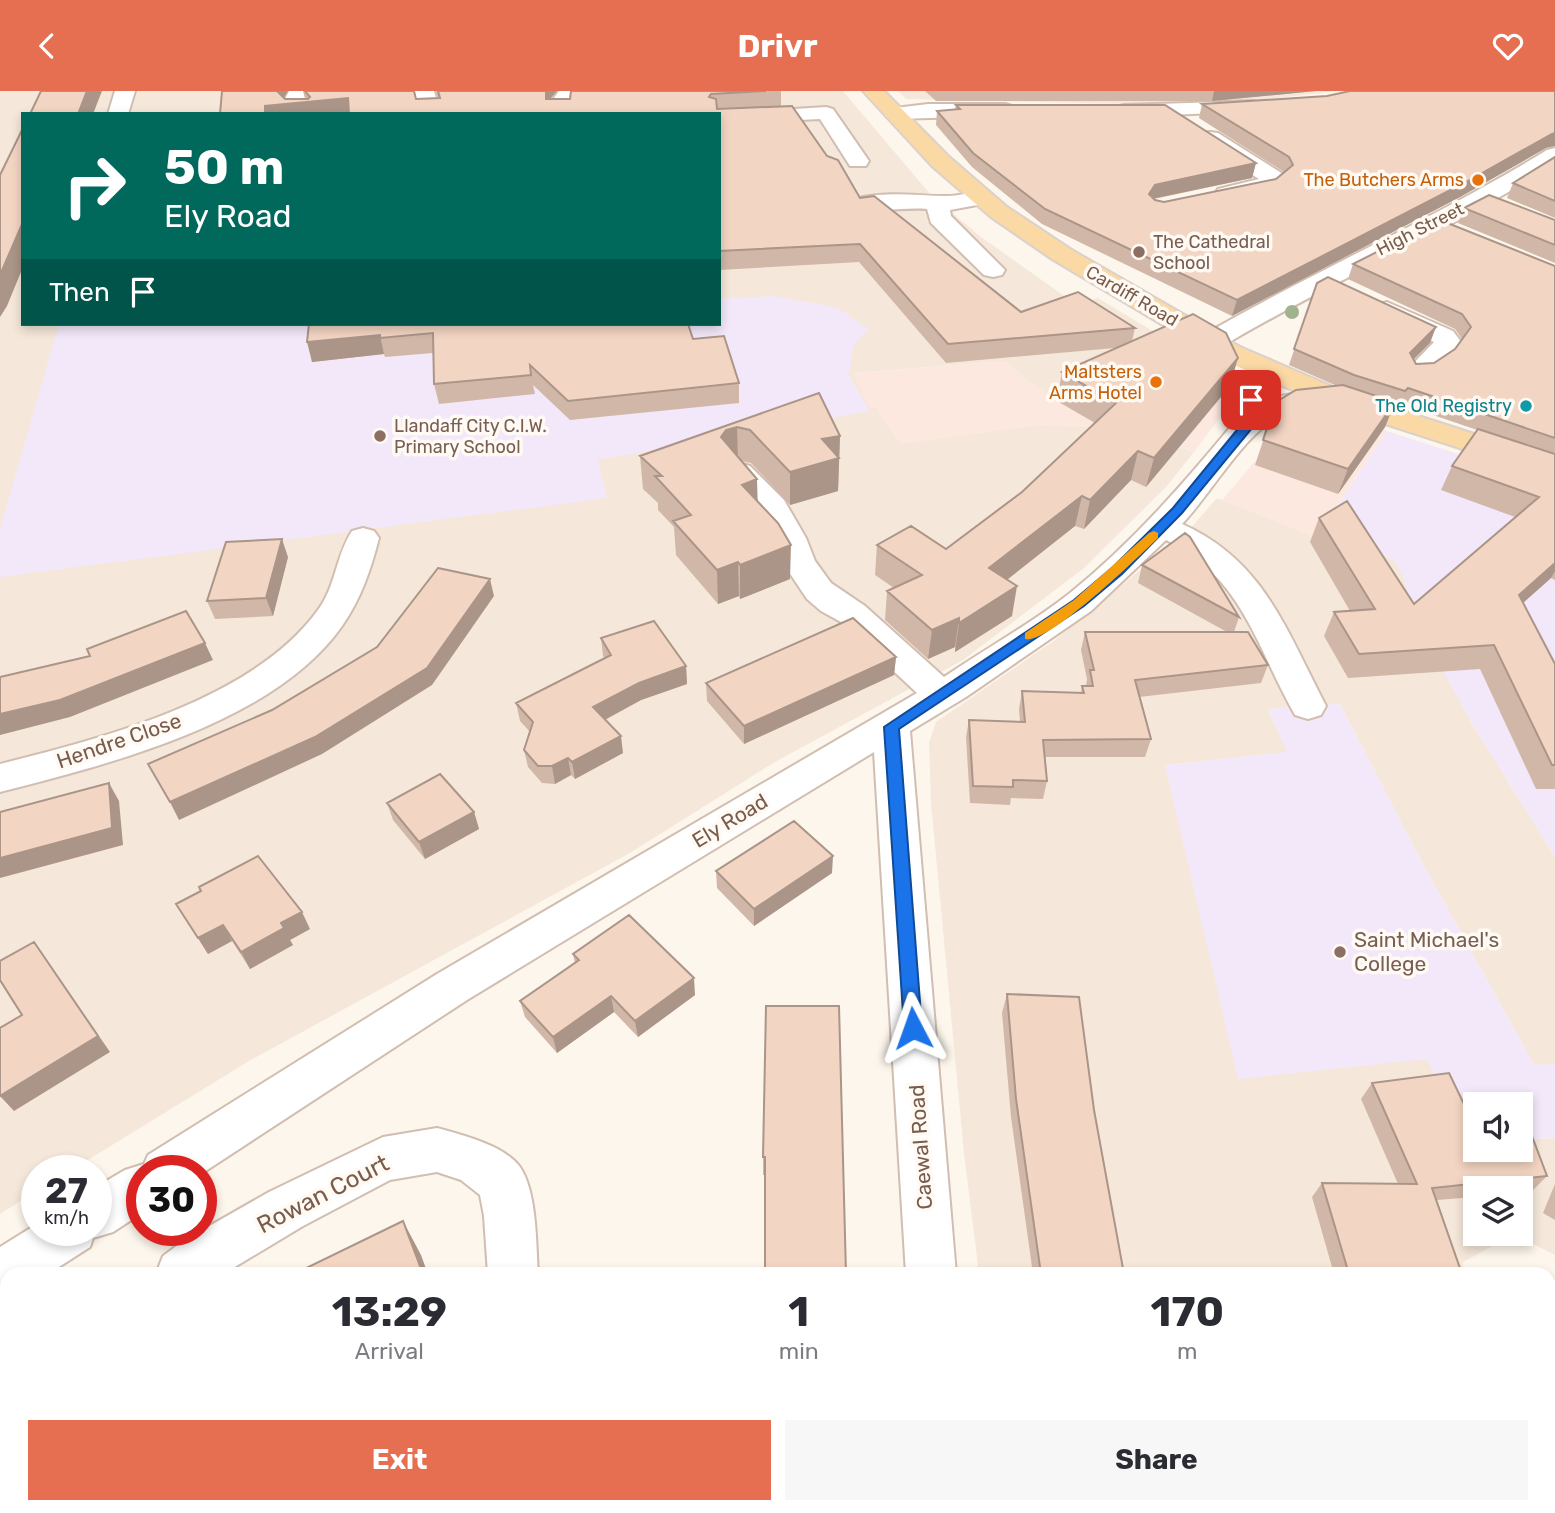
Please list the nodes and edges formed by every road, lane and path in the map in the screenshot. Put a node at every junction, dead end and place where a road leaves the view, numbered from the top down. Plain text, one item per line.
1 (125, 91) edge
2 (299, 91) edge
3 (424, 91) edge
4 (570, 91) edge
5 (873, 91) edge
6 (1270, 106) edge
7 (1026, 110) edge
8 (1105, 111) edge
9 (119, 112) edge
10 (300, 112) edge
11 (430, 112) edge
12 (560, 112) edge
13 (1170, 112) junction
14 (894, 113) junction
15 (721, 118) edge
16 (1555, 155) edge
17 (858, 161) dead end
18 (1210, 197) edge
19 (980, 198) junction
20 (1482, 198) junction
21 (947, 203) junction
22 (867, 204) edge
23 (1513, 212) edge
24 (1432, 223) junction
25 (1458, 234) edge
26 (993, 270) dead end
27 (1321, 279) junction
28 (1220, 348) junction
29 (1420, 371) edge
30 (1337, 399) junction
31 (1252, 419) junction
32 (1555, 470) edge
33 (739, 472) edge
34 (1163, 527) junction
35 (363, 538) dead end
36 (942, 695) junction
37 (1307, 706) dead end
38 (891, 727) junction
39 (0, 778) edge
40 (190, 1155) edge
41 (47, 1246) edge
42 (14, 1267) edge
43 (190, 1267) edge
44 (513, 1267) edge
45 (930, 1267) edge

1 - 9 street
2 - 10 street
3 - 11 street
4 - 12 street
5 - 14 main road, Cardiff Road
6 - 13 street
7 - 14 street
8 - 13 street
13 - 18 street
14 - 19 main road, Cardiff Road
15 - 17 street
16 - 20 street, High Street
19 - 21 street
19 - 28 main road, Cardiff Road
20 - 23 street
20 - 24 street, High Street
21 - 22 street
21 - 26 street
24 - 25 street
24 - 27 street, High Street
27 - 28 street, High Street
27 - 29 street
28 - 30 main road, Cardiff Road
28 - 31 street
30 - 31 street, Ely Road
30 - 32 main road, Cardiff Road
31 - 34 street, Ely Road
33 - 36 street
34 - 36 street, Ely Road
34 - 37 street
35 - 39 street, Hendre Close
36 - 38 street, Ely Road
38 - 40 street, Ely Road
38 - 45 street, Caewal Road
41 - 42 street
43 - 44 street, Rowan Court

